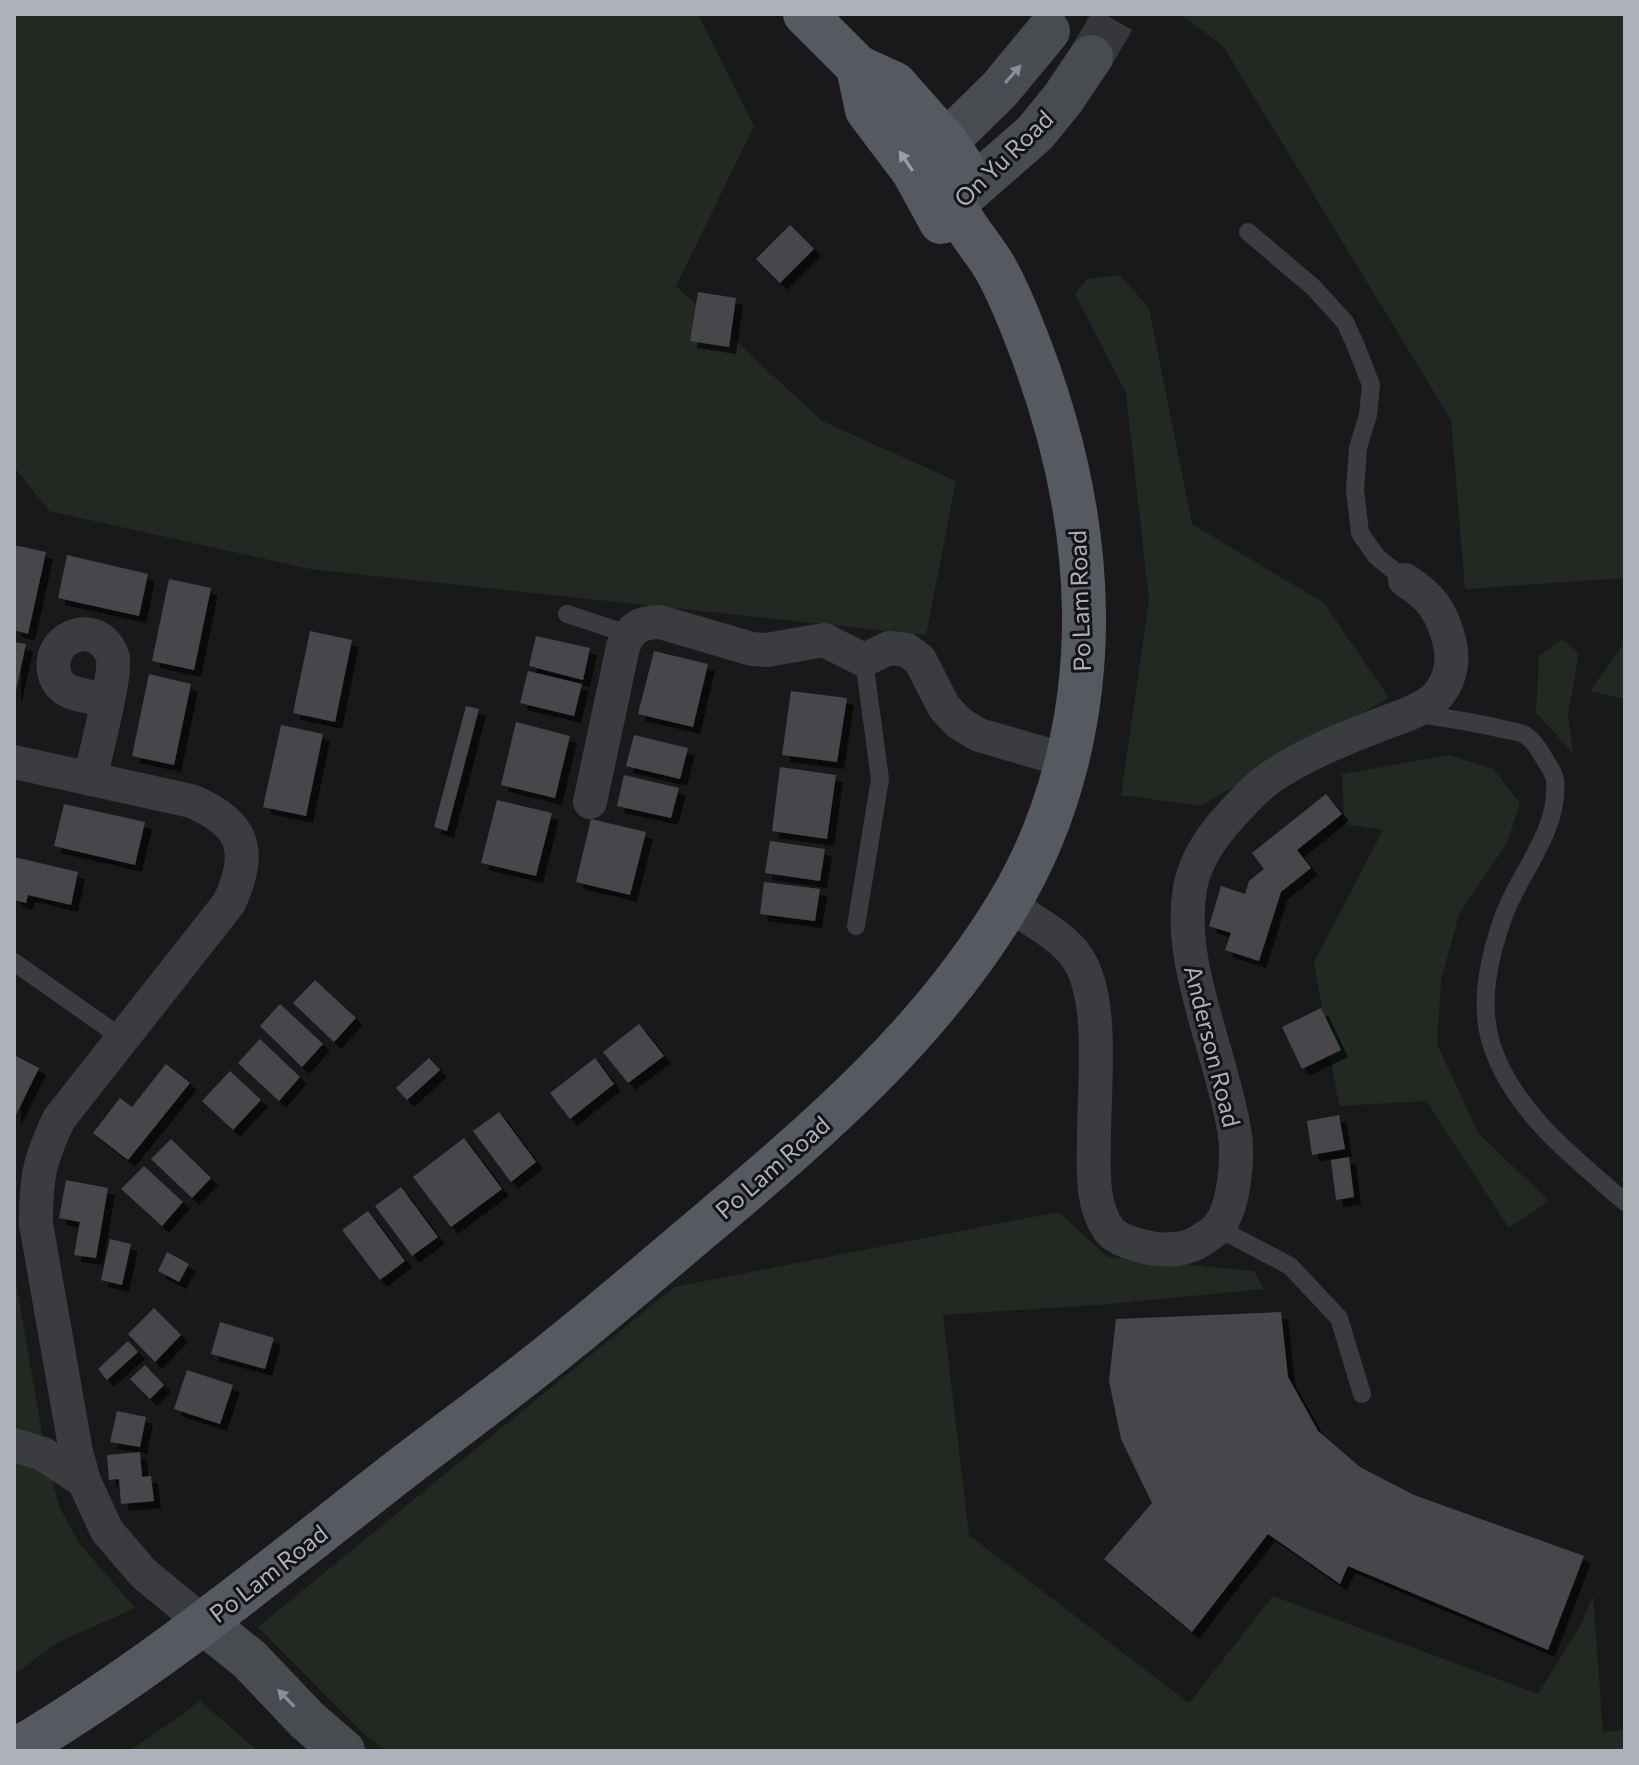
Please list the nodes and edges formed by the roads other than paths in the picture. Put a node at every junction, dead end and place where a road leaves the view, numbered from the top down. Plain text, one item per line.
1 (805, 14) edge
2 (1048, 31) dead end
3 (1091, 57) tunnel mouth
4 (858, 67) junction
5 (960, 128) junction
6 (956, 203) junction
7 (1248, 232) dead end
8 (1405, 580) joint
9 (567, 614) dead end
10 (628, 634) junction
11 (864, 660) junction
12 (107, 700) dead end
13 (1410, 713) junction
14 (1069, 761) junction
15 (14, 762) edge
16 (90, 779) junction
17 (590, 802) dead end
18 (1009, 904) junction
19 (856, 926) dead end
20 (14, 962) edge
21 (122, 1038) junction
22 (1625, 1202) edge
23 (1218, 1228) junction
24 (1362, 1394) dead end
25 (14, 1445) edge
26 (84, 1481) junction
27 (204, 1623) junction
28 (14, 1751) edge
29 (343, 1751) edge

1 - 4 main road
5 -> 2 street
3 - 6 street, On Yu Road
4 - 5 main road
6 -> 4 main road
5 - 6 main road
6 - 14 main road, Po Lam Road
7 - 8 lane
8 - 13 street, Anderson Road
9 - 10 lane
10 - 11 street
10 - 17 street
11 - 14 street
11 - 19 lane
12 - 16 street
13 - 22 lane
13 - 23 street, Anderson Road
14 - 18 main road, Po Lam Road
15 - 16 street
16 - 21 street
18 - 23 street
18 - 27 main road, Po Lam Road
20 - 21 lane
21 - 26 street
23 - 24 lane
25 - 26 street
26 - 27 street
27 - 28 main road, Po Lam Road
29 -> 27 street

